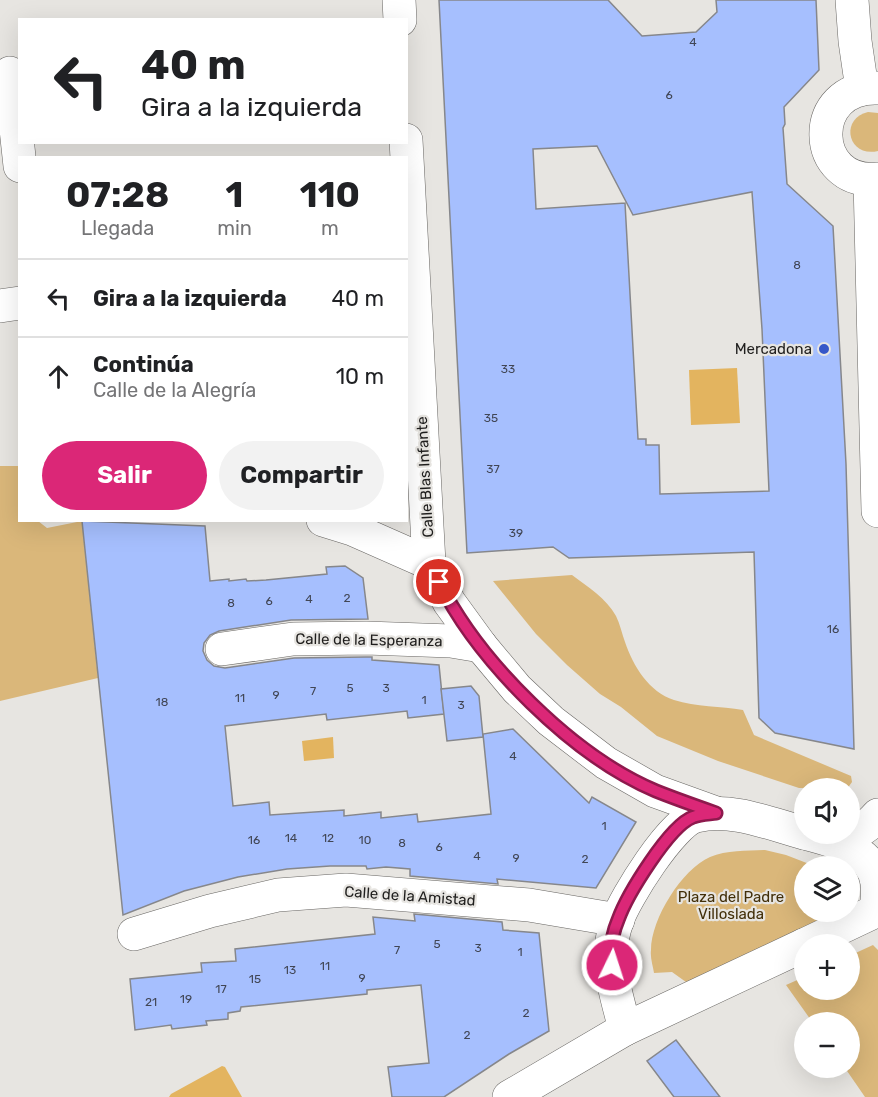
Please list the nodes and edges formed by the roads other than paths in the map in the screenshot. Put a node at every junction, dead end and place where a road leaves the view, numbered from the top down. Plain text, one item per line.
1 (399, 0) edge
2 (852, 0) edge
3 (400, 18) edge
4 (10, 72) edge
5 (870, 89) edge
6 (19, 156) edge
7 (408, 177) edge
8 (874, 179) edge
9 (18, 303) edge
10 (0, 306) edge
11 (878, 511) edge
12 (329, 522) edge
13 (429, 563) junction
14 (481, 646) junction
15 (222, 649) dead end
16 (655, 791) junction
17 (716, 813) junction
18 (878, 815) edge
19 (794, 830) edge
20 (860, 831) edge
21 (672, 836) junction
22 (838, 844) edge
23 (878, 910) edge
24 (618, 920) junction
25 (134, 934) dead end
26 (827, 934) edge
27 (794, 950) edge
28 (626, 1029) junction
29 (509, 1097) edge

1 - 3 street
2 - 5 street
4 - 6 street
5 - 8 street
7 - 13 street, Calle Blas Infante
8 - 11 street
9 - 10 street
12 - 13 street
13 - 14 street
14 - 15 street, Calle de la Esperanza
14 - 16 street
16 - 17 street
16 - 21 street
17 - 19 street
17 - 21 street
18 - 20 street
21 - 24 street
22 - 23 street
23 - 26 street
24 - 25 street, Calle de la Amistad
24 - 28 street
27 - 28 street
28 - 29 street

